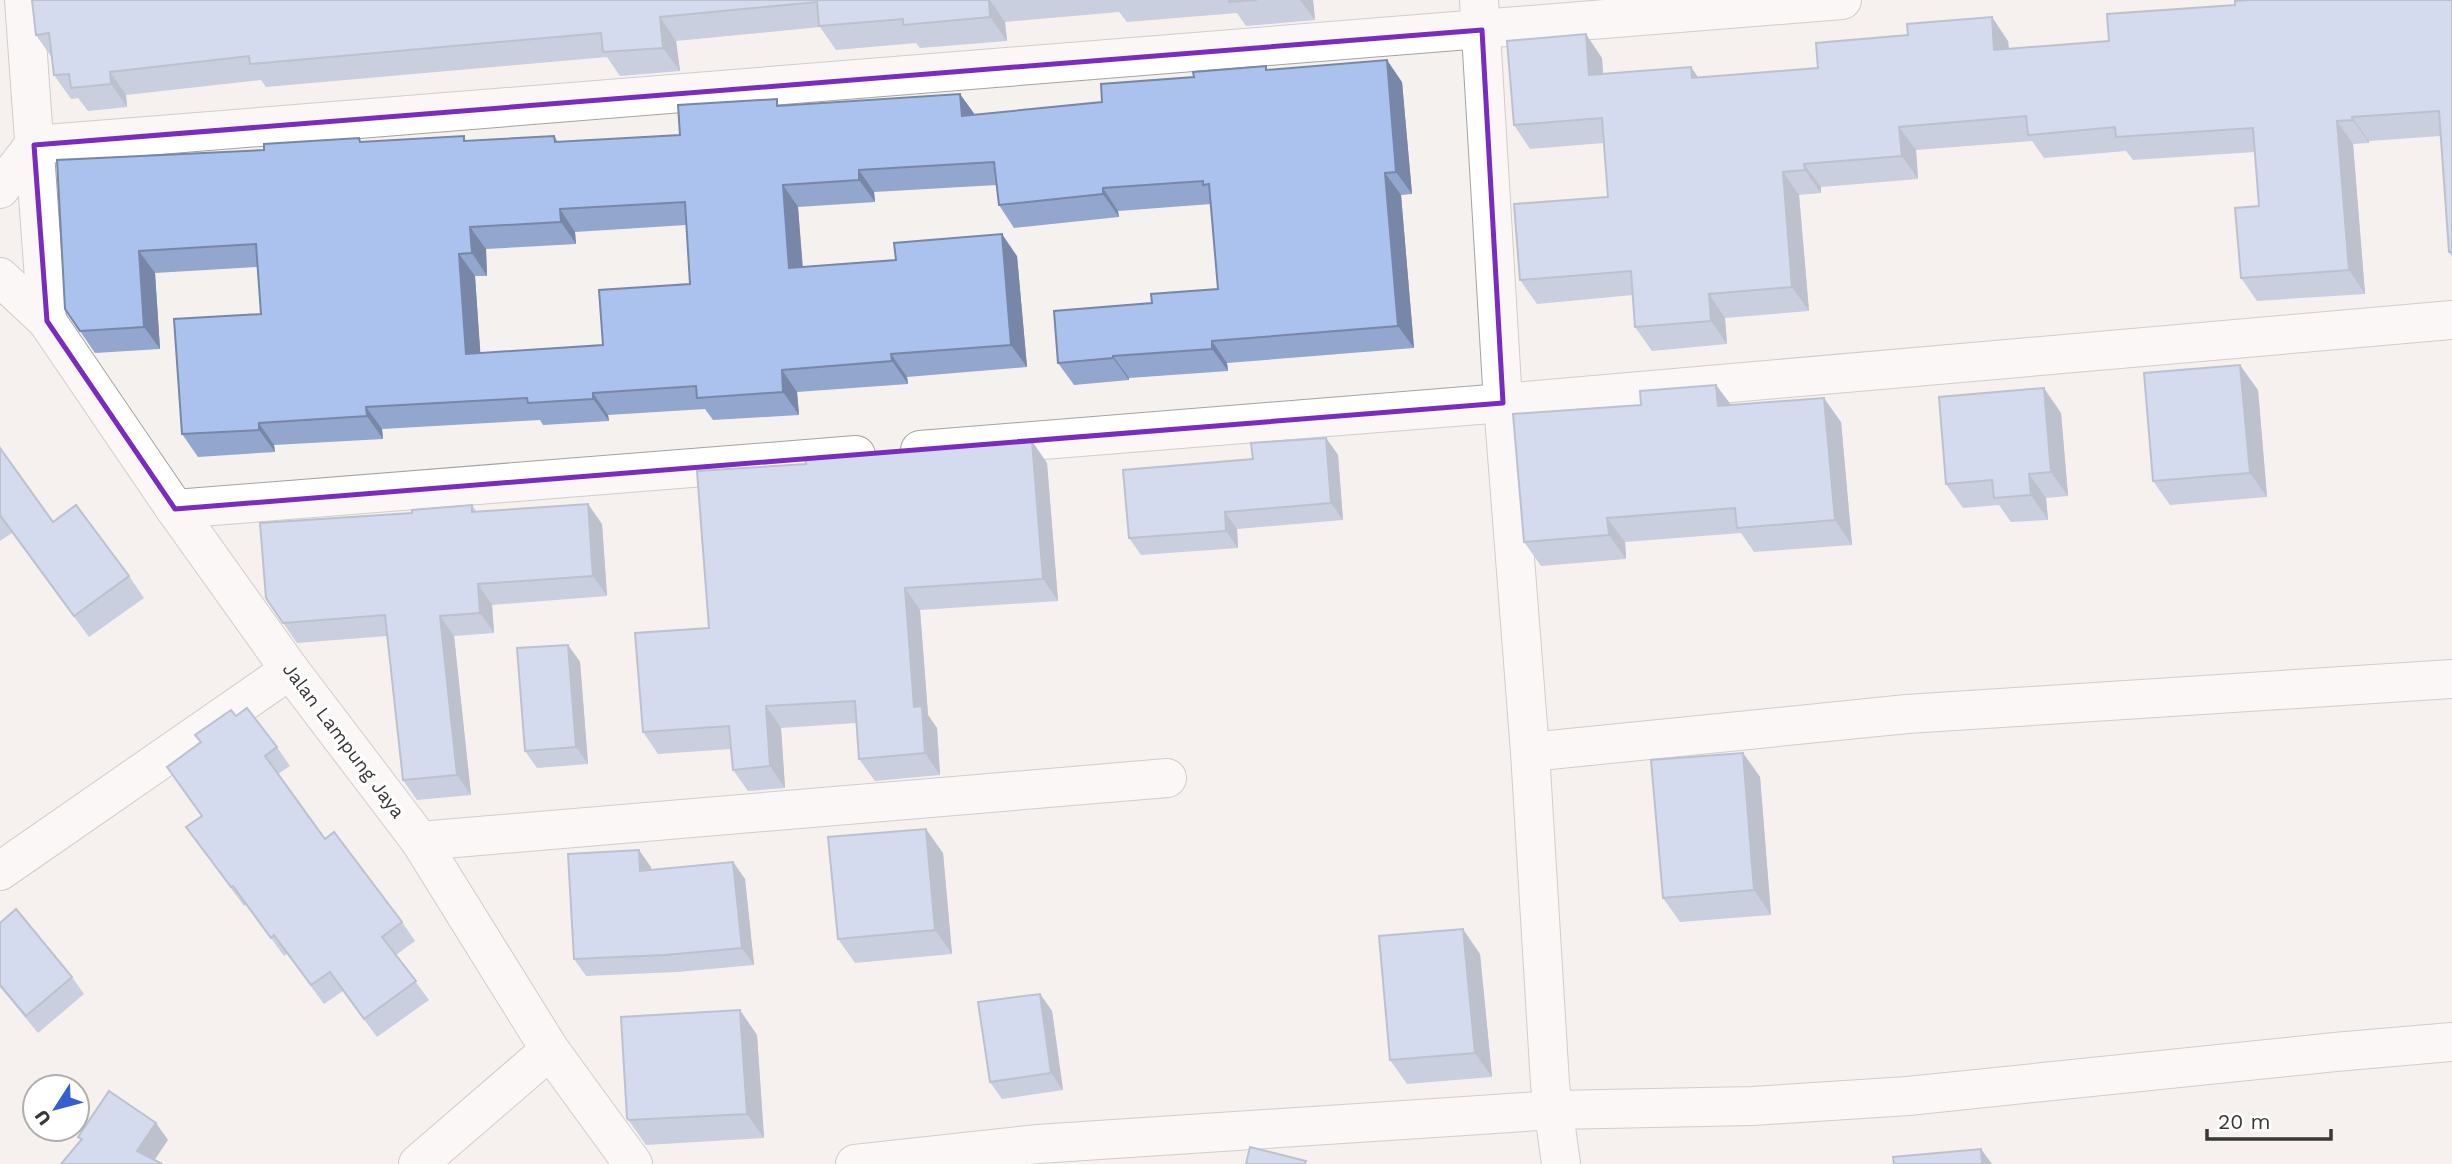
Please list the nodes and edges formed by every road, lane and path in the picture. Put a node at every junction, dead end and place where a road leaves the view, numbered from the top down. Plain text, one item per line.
1 (24, 0) edge
2 (1842, 0) edge
3 (1480, 15) edge
4 (34, 145) junction
5 (0, 189) edge
6 (0, 277) edge
7 (2452, 320) edge
8 (47, 321) junction
9 (1503, 403) junction
10 (175, 509) junction
11 (290, 670) junction
12 (2452, 679) edge
13 (1530, 752) junction
14 (1167, 778) dead end
15 (420, 841) junction
16 (0, 871) edge
17 (2452, 1042) edge
18 (550, 1050) junction
19 (1554, 1110) junction
20 (418, 1164) edge
21 (633, 1164) edge
22 (855, 1164) edge
23 (1561, 1164) edge

1 - 4 street
2 - 3 street
3 - 4 street
3 - 9 street
4 - 5 street
4 - 8 street
6 - 8 street, Jalan Lampung Jaya
7 - 9 street
8 - 10 street, Jalan Lampung Jaya
9 - 10 street
9 - 13 street
10 - 11 street, Jalan Lampung Jaya
11 - 15 street, Jalan Lampung Jaya
11 - 16 street
12 - 13 street
13 - 19 street
14 - 15 street
15 - 18 street, Jalan Lampung Jaya
17 - 19 street
18 - 20 street
18 - 21 street, Jalan Lampung Jaya
19 - 22 street
19 - 23 street

